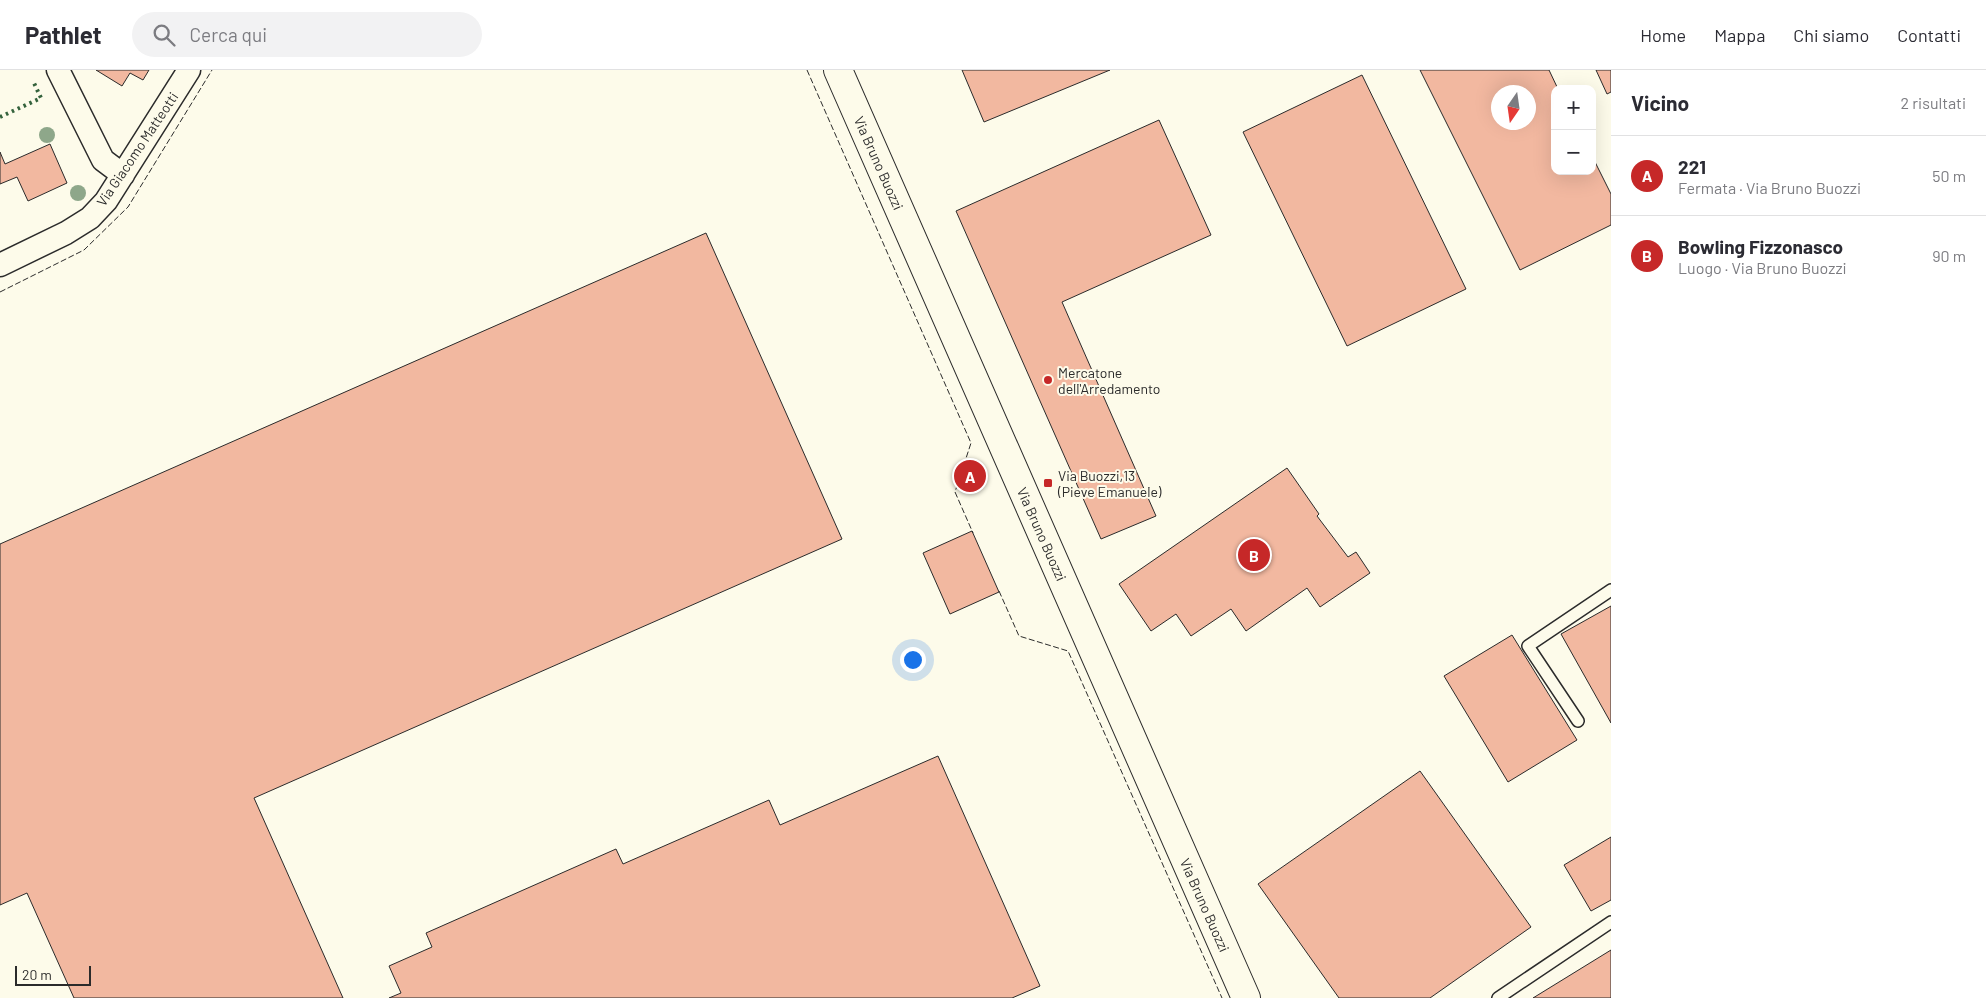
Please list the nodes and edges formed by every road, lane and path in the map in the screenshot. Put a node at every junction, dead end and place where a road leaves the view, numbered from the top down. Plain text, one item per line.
1 (58, 70) edge
2 (189, 70) edge
3 (838, 70) edge
4 (123, 175) junction
5 (0, 265) edge
6 (1611, 590) edge
7 (1578, 721) dead end
8 (1611, 922) edge
9 (1246, 998) edge
10 (1498, 998) edge

1 - 4 street
2 - 4 street, Via Giacomo Matteotti
3 - 9 main road, Via Bruno Buozzi
4 - 5 street, Via Giacomo Matteotti
6 - 7 lane
8 - 10 lane

